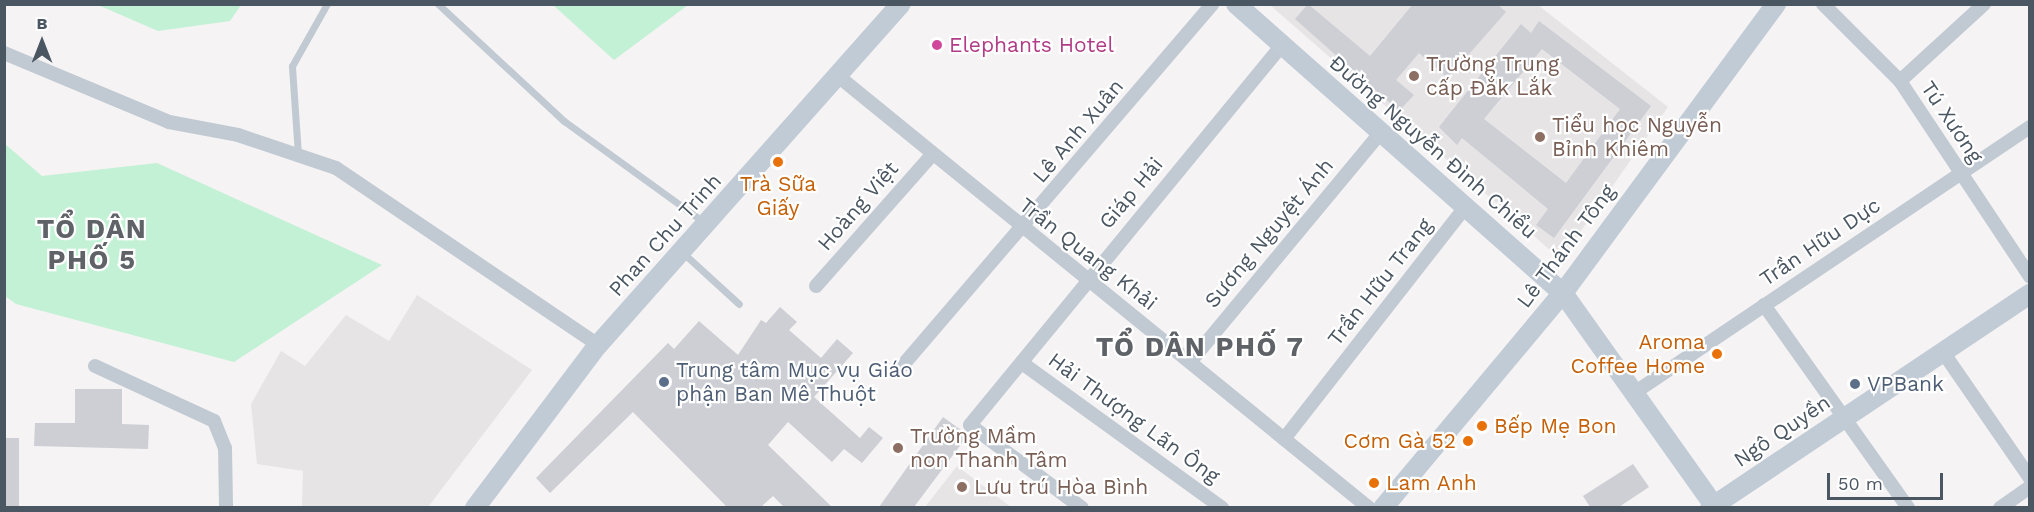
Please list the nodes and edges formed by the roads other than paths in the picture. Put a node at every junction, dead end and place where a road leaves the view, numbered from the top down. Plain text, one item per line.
1 (327, 4) edge
2 (438, 4) edge
3 (902, 4) edge
4 (1212, 4) edge
5 (1236, 4) edge
6 (1776, 4) edge
7 (1823, 4) edge
8 (1984, 4) edge
9 (1281, 46) junction
10 (4, 53) edge
11 (838, 76) junction
12 (1900, 81) junction
13 (2030, 126) edge
14 (1380, 133) junction
15 (298, 155) junction
16 (932, 155) junction
17 (1960, 173) junction
18 (1466, 207) junction
19 (707, 224) junction
20 (1022, 230) junction
21 (682, 252) junction
22 (2030, 277) edge
23 (1086, 280) junction
24 (816, 286) dead end
25 (1563, 293) junction
26 (2030, 294) edge
27 (739, 304) dead end
28 (1764, 305) junction
29 (598, 345) junction
30 (1943, 352) junction
31 (1191, 360) junction
32 (1022, 363) junction
33 (903, 364) dead end
34 (95, 366) dead end
35 (1634, 393) junction
36 (1844, 418) junction
37 (1284, 439) junction
38 (2030, 478) edge
39 (2030, 487) edge
40 (226, 507) edge
41 (475, 507) edge
42 (1082, 507) edge
43 (1222, 507) edge
44 (1369, 507) edge
45 (1383, 507) edge
46 (1714, 507) edge
47 (1908, 507) edge
48 (2000, 507) edge

1 - 15 lane
2 - 19 lane
3 - 11 main road, Phan Chu Trinh
4 - 20 street, Lê Anh Xuân
5 - 9 main road, Đường Nguyễn Đình Chiểu
6 - 25 main road, Lê Thánh Tông
7 - 12 street, Tú Xương
8 - 12 street
9 - 14 main road, Đường Nguyễn Đình Chiểu
9 - 23 street, Giáp Hải
10 - 15 street
11 - 16 street, Trần Quang Khải
11 - 19 main road, Phan Chu Trinh
12 - 17 street, Tú Xương
13 - 17 street, Trần Hữu Dực
14 - 18 main road, Đường Nguyễn Đình Chiểu
14 - 31 street, Sương Nguyệt Ánh
15 - 29 street
16 - 20 street, Trần Quang Khải
16 - 24 street, Hoàng Việt
17 - 22 street, Tú Xương
17 - 28 street, Trần Hữu Dực
18 - 25 main road, Đường Nguyễn Đình Chiểu
18 - 37 street, Trần Hữu Trang
19 - 21 main road, Phan Chu Trinh
20 - 23 street, Trần Quang Khải
20 - 33 street, Lê Anh Xuân
21 - 27 lane
21 - 29 main road, Phan Chu Trinh
23 - 31 street, Trần Quang Khải
23 - 32 street, Giáp Hải
25 - 35 main road, Đường Nguyễn Đình Chiểu
25 - 45 main road, Lê Thánh Tông
26 - 30 main road, Ngô Quyền
28 - 35 street, Trần Hữu Dực
28 - 36 street
29 - 41 main road, Phan Chu Trinh
30 - 36 main road, Ngô Quyền
30 - 38 street
31 - 37 street, Trần Quang Khải
32 - 42 street, Giáp Hải
32 - 43 street, Hải Thượng Lãn Ông
34 - 40 street
35 - 46 main road, Đường Nguyễn Đình Chiểu
36 - 46 main road, Ngô Quyền
36 - 47 street
37 - 44 street, Trần Quang Khải
39 - 48 street

